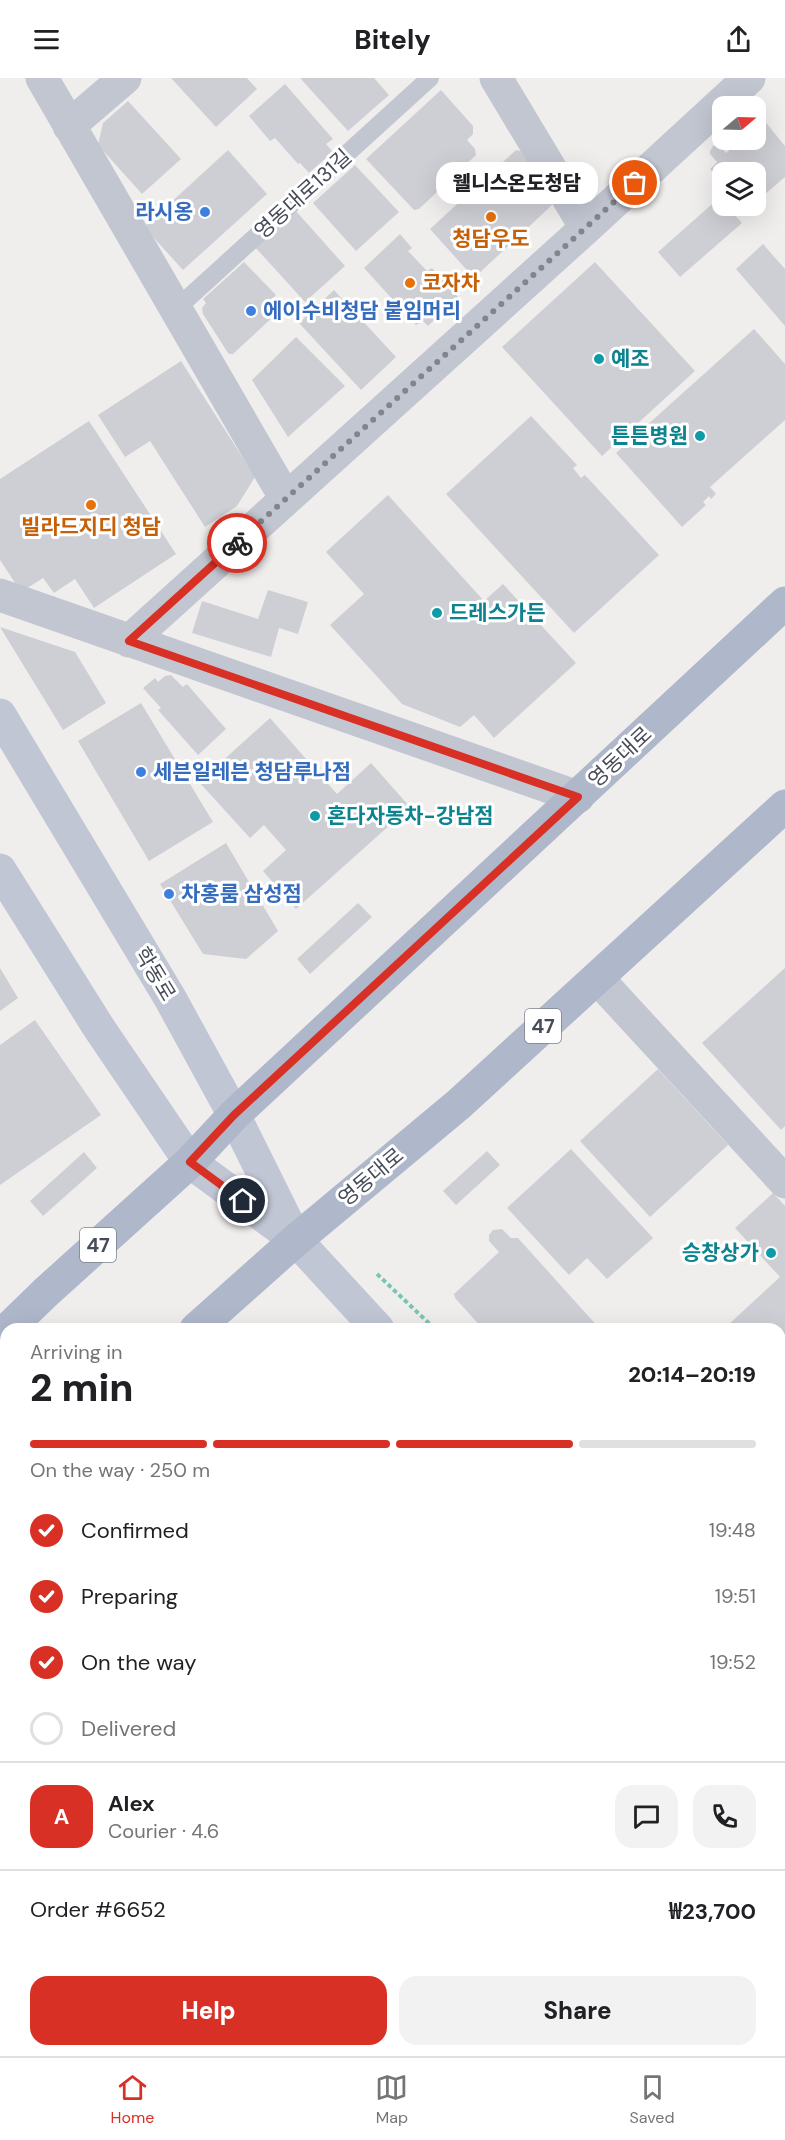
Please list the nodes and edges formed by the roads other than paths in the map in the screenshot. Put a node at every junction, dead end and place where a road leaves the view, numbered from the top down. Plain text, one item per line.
1 (42, 78) edge
2 (125, 78) edge
3 (430, 78) edge
4 (496, 78) edge
5 (749, 78) edge
6 (69, 126) junction
7 (586, 228) junction
8 (176, 309) junction
9 (286, 499) junction
10 (0, 595) edge
11 (785, 603) edge
12 (129, 641) junction
13 (0, 715) edge
14 (578, 797) junction
15 (785, 806) edge
16 (0, 870) edge
17 (597, 978) junction
18 (234, 1115) junction
19 (190, 1162) junction
20 (785, 1182) edge
21 (296, 1240) junction
22 (14, 1323) edge
23 (203, 1323) edge
24 (372, 1323) edge

1 - 6 street
2 - 6 street
3 - 8 lane, 영동대로131길
4 - 7 street
5 - 7 street
6 - 8 street
7 - 9 street
8 - 9 street
9 - 12 street
10 - 12 street
11 - 14 main road, 영동대로 / 47
12 - 14 street
13 - 18 main road, 학동로
14 - 18 main road, 영동대로 / 47
15 - 17 main road, 영동대로 / 47
16 - 19 main road, 학동로
17 - 20 street
17 - 21 main road, 영동대로 / 47
18 - 19 main road, 영동대로 / 47
18 - 21 main road, 학동로
19 - 21 main road, 학동로
19 - 22 main road, 영동대로 / 47
21 - 23 main road, 영동대로 / 47
21 - 24 main road, 학동로

